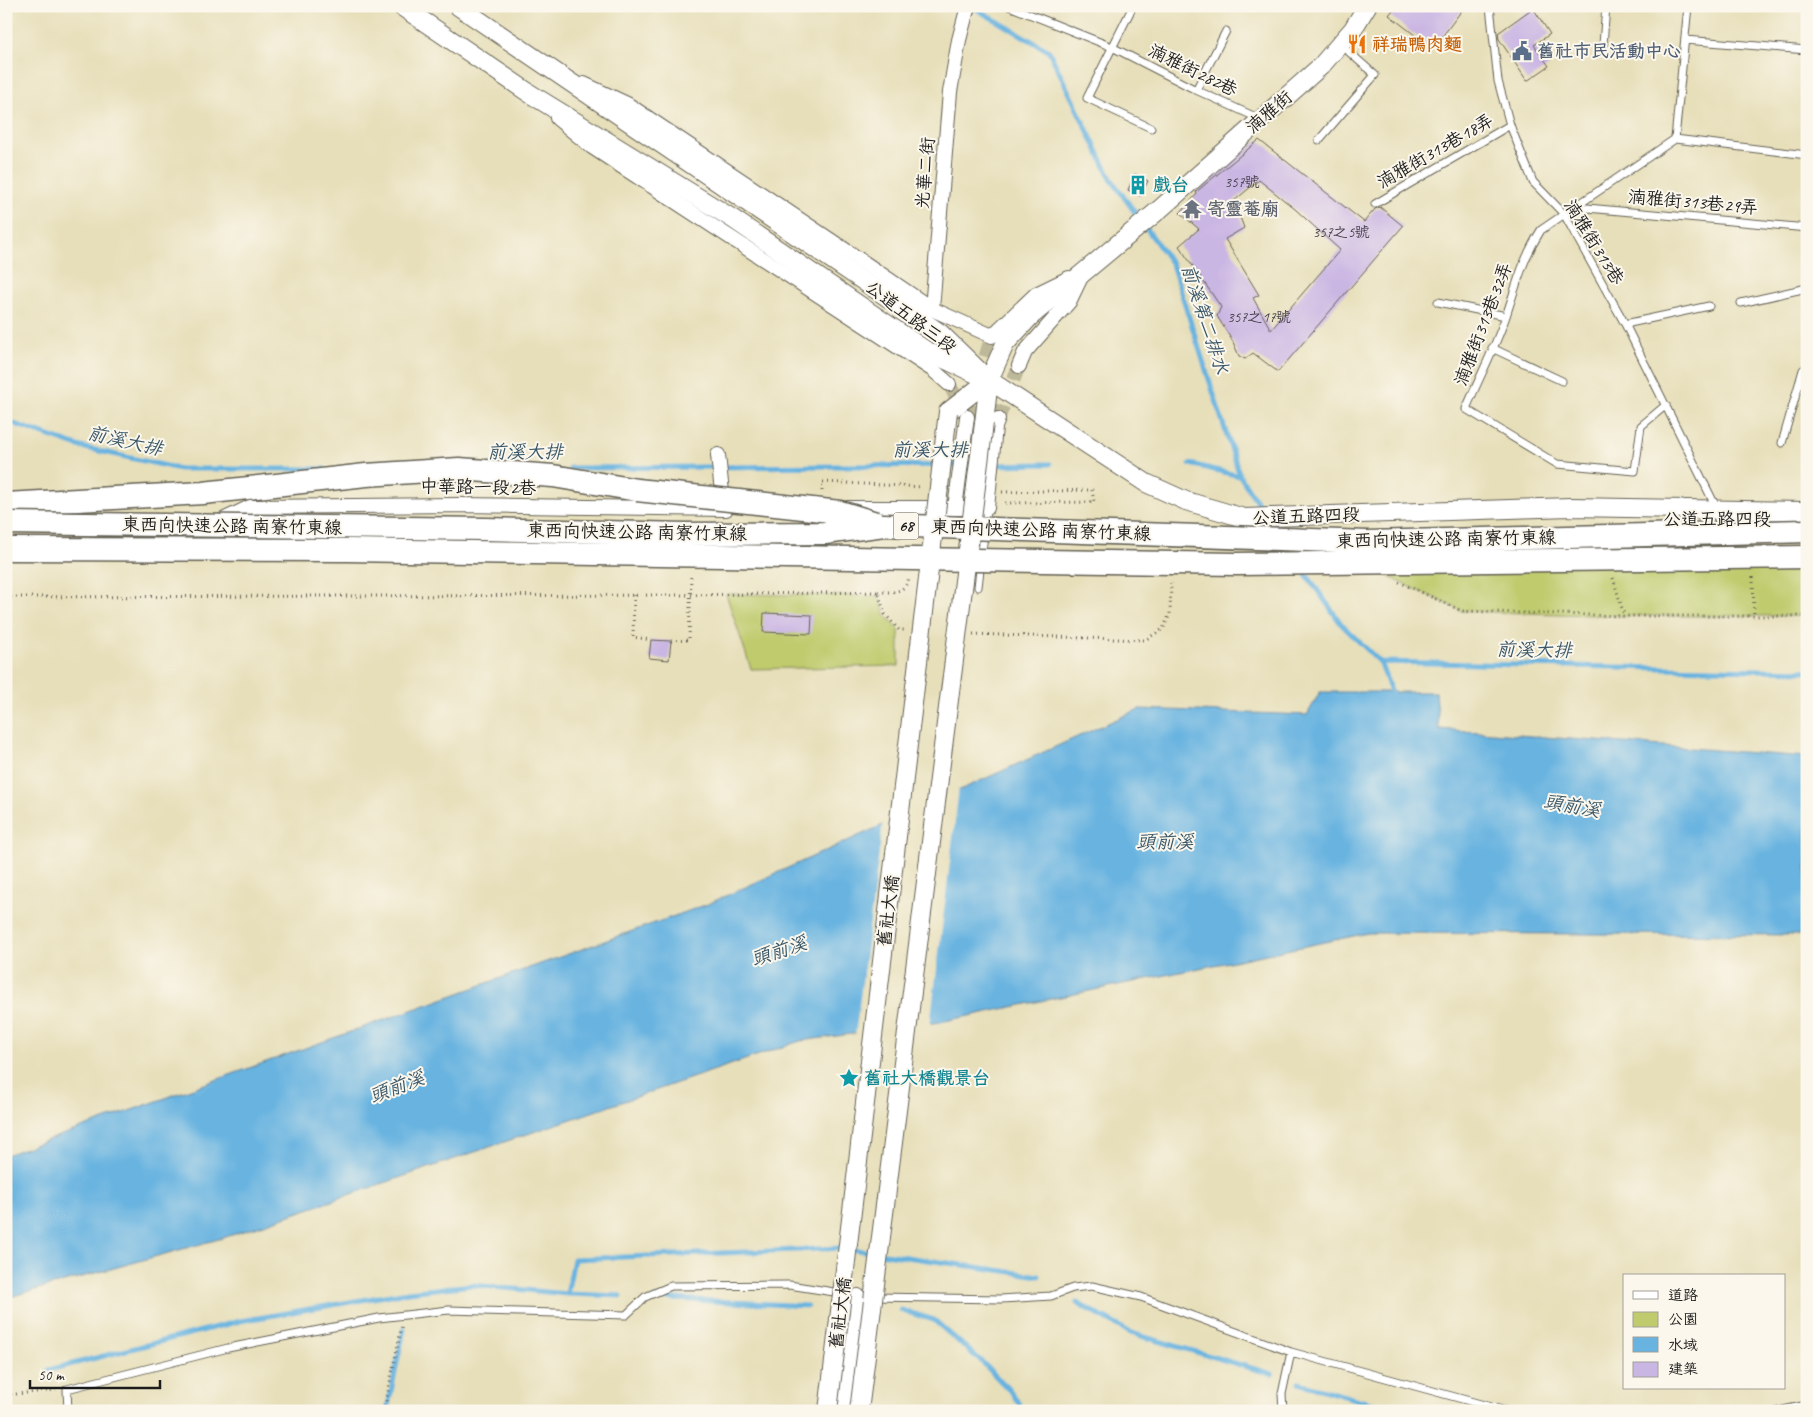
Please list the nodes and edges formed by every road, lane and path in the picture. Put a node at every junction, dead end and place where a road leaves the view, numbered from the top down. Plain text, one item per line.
1 (401, 6) edge
2 (458, 6) edge
3 (968, 6) edge
4 (1009, 6) edge
5 (1367, 6) edge
6 (1490, 6) edge
7 (1606, 6) edge
8 (1688, 6) edge
9 (1131, 10) dead end
10 (1226, 31) dead end
11 (1685, 40) junction
12 (1340, 44) junction
13 (1603, 45) dead end
14 (1112, 47) junction
15 (1807, 50) edge
16 (553, 70) junction
17 (1196, 90) junction
18 (528, 93) junction
19 (1260, 119) junction
20 (1510, 125) junction
21 (1151, 128) dead end
22 (1675, 139) junction
23 (1319, 140) dead end
24 (1807, 155) edge
25 (1375, 204) dead end
26 (1576, 206) junction
27 (1564, 214) junction
28 (1807, 228) edge
29 (1084, 272) junction
30 (1807, 288) edge
31 (1438, 302) dead end
32 (1741, 303) dead end
33 (1709, 306) dead end
34 (932, 309) junction
35 (1506, 316) junction
36 (1625, 324) junction
37 (1492, 348) junction
38 (1019, 366) tunnel mouth
39 (1807, 368) edge
40 (989, 380) junction
41 (1562, 382) dead end
42 (949, 384) tunnel mouth
43 (1666, 405) junction
44 (966, 417) tunnel mouth
45 (991, 421) junction
46 (1782, 444) dead end
47 (718, 455) dead end
48 (928, 487) dead end
49 (722, 492) junction
50 (831, 492) dead end
51 (1000, 492) dead end
52 (6, 504) edge
53 (991, 505) junction
54 (777, 508) junction
55 (955, 508) junction
56 (668, 509) junction
57 (1807, 511) edge
58 (1718, 514) junction
59 (1807, 518) edge
60 (6, 523) edge
61 (884, 525) junction
62 (6, 529) edge
63 (1807, 531) edge
64 (6, 549) edge
65 (1807, 557) edge
66 (1612, 572) dead end
67 (1753, 573) dead end
68 (978, 587) dead end
69 (634, 595) dead end
70 (689, 595) dead end
71 (1624, 616) dead end
72 (1754, 616) dead end
73 (651, 640) dead end
74 (671, 641) dead end
75 (858, 1296) junction
76 (405, 1315) junction
77 (1291, 1352) junction
78 (67, 1389) junction
79 (6, 1395) edge
80 (1807, 1404) edge
81 (68, 1411) edge
82 (384, 1411) edge
83 (828, 1411) edge
84 (843, 1411) edge
85 (859, 1411) edge
86 (1283, 1411) edge
87 (1506, 1411) edge
88 (1778, 1411) edge

1 - 18 street, 公道五路三段
2 - 16 street, 公道五路三段
3 - 34 street, 光華二街
4 - 14 lane, 湳雅街282巷
5 - 12 street, 湳雅街
6 - 20 lane, 湳雅街313巷
7 - 13 lane
8 - 11 lane
9 - 14 lane
10 - 17 lane
11 - 15 lane
11 - 22 lane
12 - 19 street, 湳雅街
12 - 23 lane
14 - 17 lane, 湳雅街282巷
14 - 21 lane
16 - 34 street, 公道五路三段
16 - 40 street, 公道五路三段
17 - 19 lane, 湳雅街282巷
18 - 40 street, 公道五路三段
18 - 42 street, 公道五路三段
19 - 29 street, 湳雅街
20 - 25 lane, 湳雅街313巷18弄
20 - 27 lane, 湳雅街313巷
22 - 24 lane
22 - 26 lane, 湳雅街313巷32弄
26 - 27 lane, 湳雅街313巷32弄
26 - 28 lane, 湳雅街313巷29弄
27 - 35 lane, 湳雅街313巷32弄
27 - 36 lane, 湳雅街313巷
29 - 34 street, 公道五路三段
29 - 38 street
29 - 40 street
30 - 32 lane
31 - 35 lane
33 - 36 lane
35 - 37 lane, 湳雅街313巷32弄
36 - 43 lane, 湳雅街313巷
37 - 41 lane
37 - 43 lane, 湳雅街313巷32弄
39 - 46 lane
40 - 45 street
40 - 58 street, 公道五路四段
40 - 83 street, 舊社大橋, bridge
43 - 58 lane, 湳雅街313巷
44 - 55 street
45 - 53 street
45 - 85 street, 舊社大橋, bridge
47 - 49 street
48 - 50 path
49 - 54 street, 中華路一段2巷
49 - 56 street, 中華路一段2巷
51 - 53 path
52 - 61 highway, bridge
53 - 55 street
53 - 68 lane
54 - 55 street, 中華路一段2巷
54 - 56 street, 中華路一段2巷
56 - 62 street, 中華路一段2巷
57 - 58 street, 公道五路四段
58 - 59 street, 公道五路四段
60 - 61 highway, 東西向快速公路 南寮竹東線 / 68, bridge
61 - 63 highway, 東西向快速公路 南寮竹東線 / 68, bridge
64 - 65 highway, 東西向快速公路 南寮竹東線 / 68, bridge
66 - 71 path
67 - 72 path
69 - 73 path
70 - 74 path
75 - 76 lane
75 - 77 lane
75 - 84 street
76 - 78 lane
76 - 82 path
77 - 86 lane
77 - 87 lane
78 - 79 path
78 - 81 lane
80 - 88 lane

